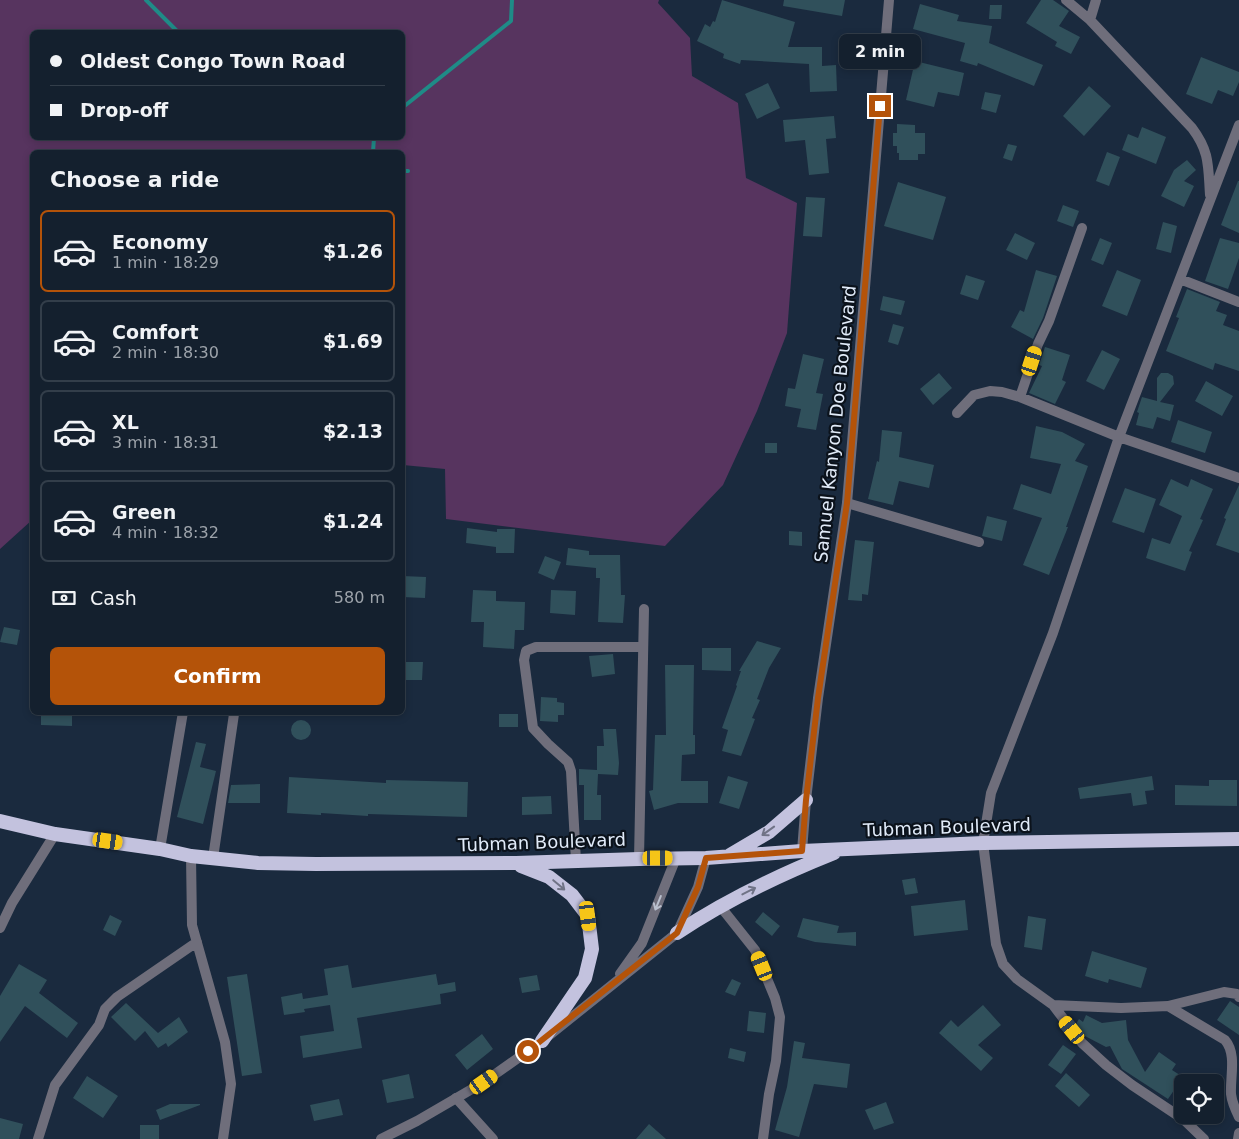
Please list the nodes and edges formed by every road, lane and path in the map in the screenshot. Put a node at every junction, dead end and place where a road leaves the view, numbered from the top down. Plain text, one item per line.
1 (889, 0) edge
2 (1066, 0) edge
3 (1096, 0) edge
4 (1090, 20) junction
5 (1239, 127) edge
6 (1210, 198) junction
7 (1082, 228) dead end
8 (1180, 279) junction
9 (1239, 302) edge
10 (1020, 397) junction
11 (957, 413) dead end
12 (1119, 437) junction
13 (1239, 478) edge
14 (847, 503) junction
15 (979, 542) dead end
16 (644, 609) dead end
17 (643, 647) junction
18 (182, 715) edge
19 (234, 715) edge
20 (806, 800) junction
21 (0, 821) edge
22 (56, 834) junction
23 (1239, 839) edge
24 (983, 843) junction
25 (160, 849) junction
26 (843, 850) junction
27 (802, 851) junction
28 (192, 856) junction
29 (726, 857) junction
30 (213, 858) junction
31 (639, 858) junction
32 (676, 858) junction
33 (706, 858) junction
34 (576, 861) junction
35 (516, 863) junction
36 (720, 906) junction
37 (0, 928) edge
38 (677, 933) junction
39 (197, 942) junction
40 (612, 985) junction
41 (1239, 997) edge
42 (1053, 1006) junction
43 (1168, 1006) junction
44 (542, 1041) junction
45 (456, 1098) junction
46 (1239, 1117) edge
47 (1239, 1132) edge
48 (38, 1139) edge
49 (223, 1139) edge
50 (381, 1139) edge
51 (493, 1139) edge
52 (763, 1139) edge
53 (1204, 1139) edge
54 (1238, 1139) edge

1 - 14 street, Samuel Kanyon Doe Boulevard
2 - 4 street
3 - 4 street
4 - 6 street
5 - 6 street
6 - 8 street
7 - 10 street
8 - 9 street
8 - 12 street
10 - 11 street
10 - 12 street
12 - 13 street
12 - 24 street
14 - 15 street
14 - 20 street, Samuel Kanyon Doe Boulevard
16 - 17 street
17 - 31 street
17 - 34 street
18 - 25 street
19 - 30 street
20 - 27 street, Samuel Kanyon Doe Boulevard
20 -> 29 highway
21 - 22 highway, Tubman Boulevard
22 - 25 highway, Tubman Boulevard
22 - 37 street
23 - 24 highway, Tubman Boulevard
24 - 26 highway, Tubman Boulevard
24 - 42 street
25 - 28 highway, Tubman Boulevard
26 - 27 highway, Tubman Boulevard
36 -> 26 highway
27 - 29 highway, Tubman Boulevard
28 - 30 highway, Tubman Boulevard
28 - 39 street
29 - 33 highway, Tubman Boulevard
30 - 35 highway, Tubman Boulevard
31 - 32 highway, Tubman Boulevard
31 - 34 highway, Tubman Boulevard
32 - 33 highway, Tubman Boulevard
32 -> 40 street
33 - 38 street
34 - 35 highway, Tubman Boulevard
35 -> 44 highway
36 - 38 highway
36 - 52 street
38 - 40 street
39 - 48 street
39 - 49 street
40 - 44 street
41 - 43 street
42 - 43 street
42 - 53 street
43 - 46 street
44 - 45 street
45 - 50 street
45 - 51 street
47 - 54 street

